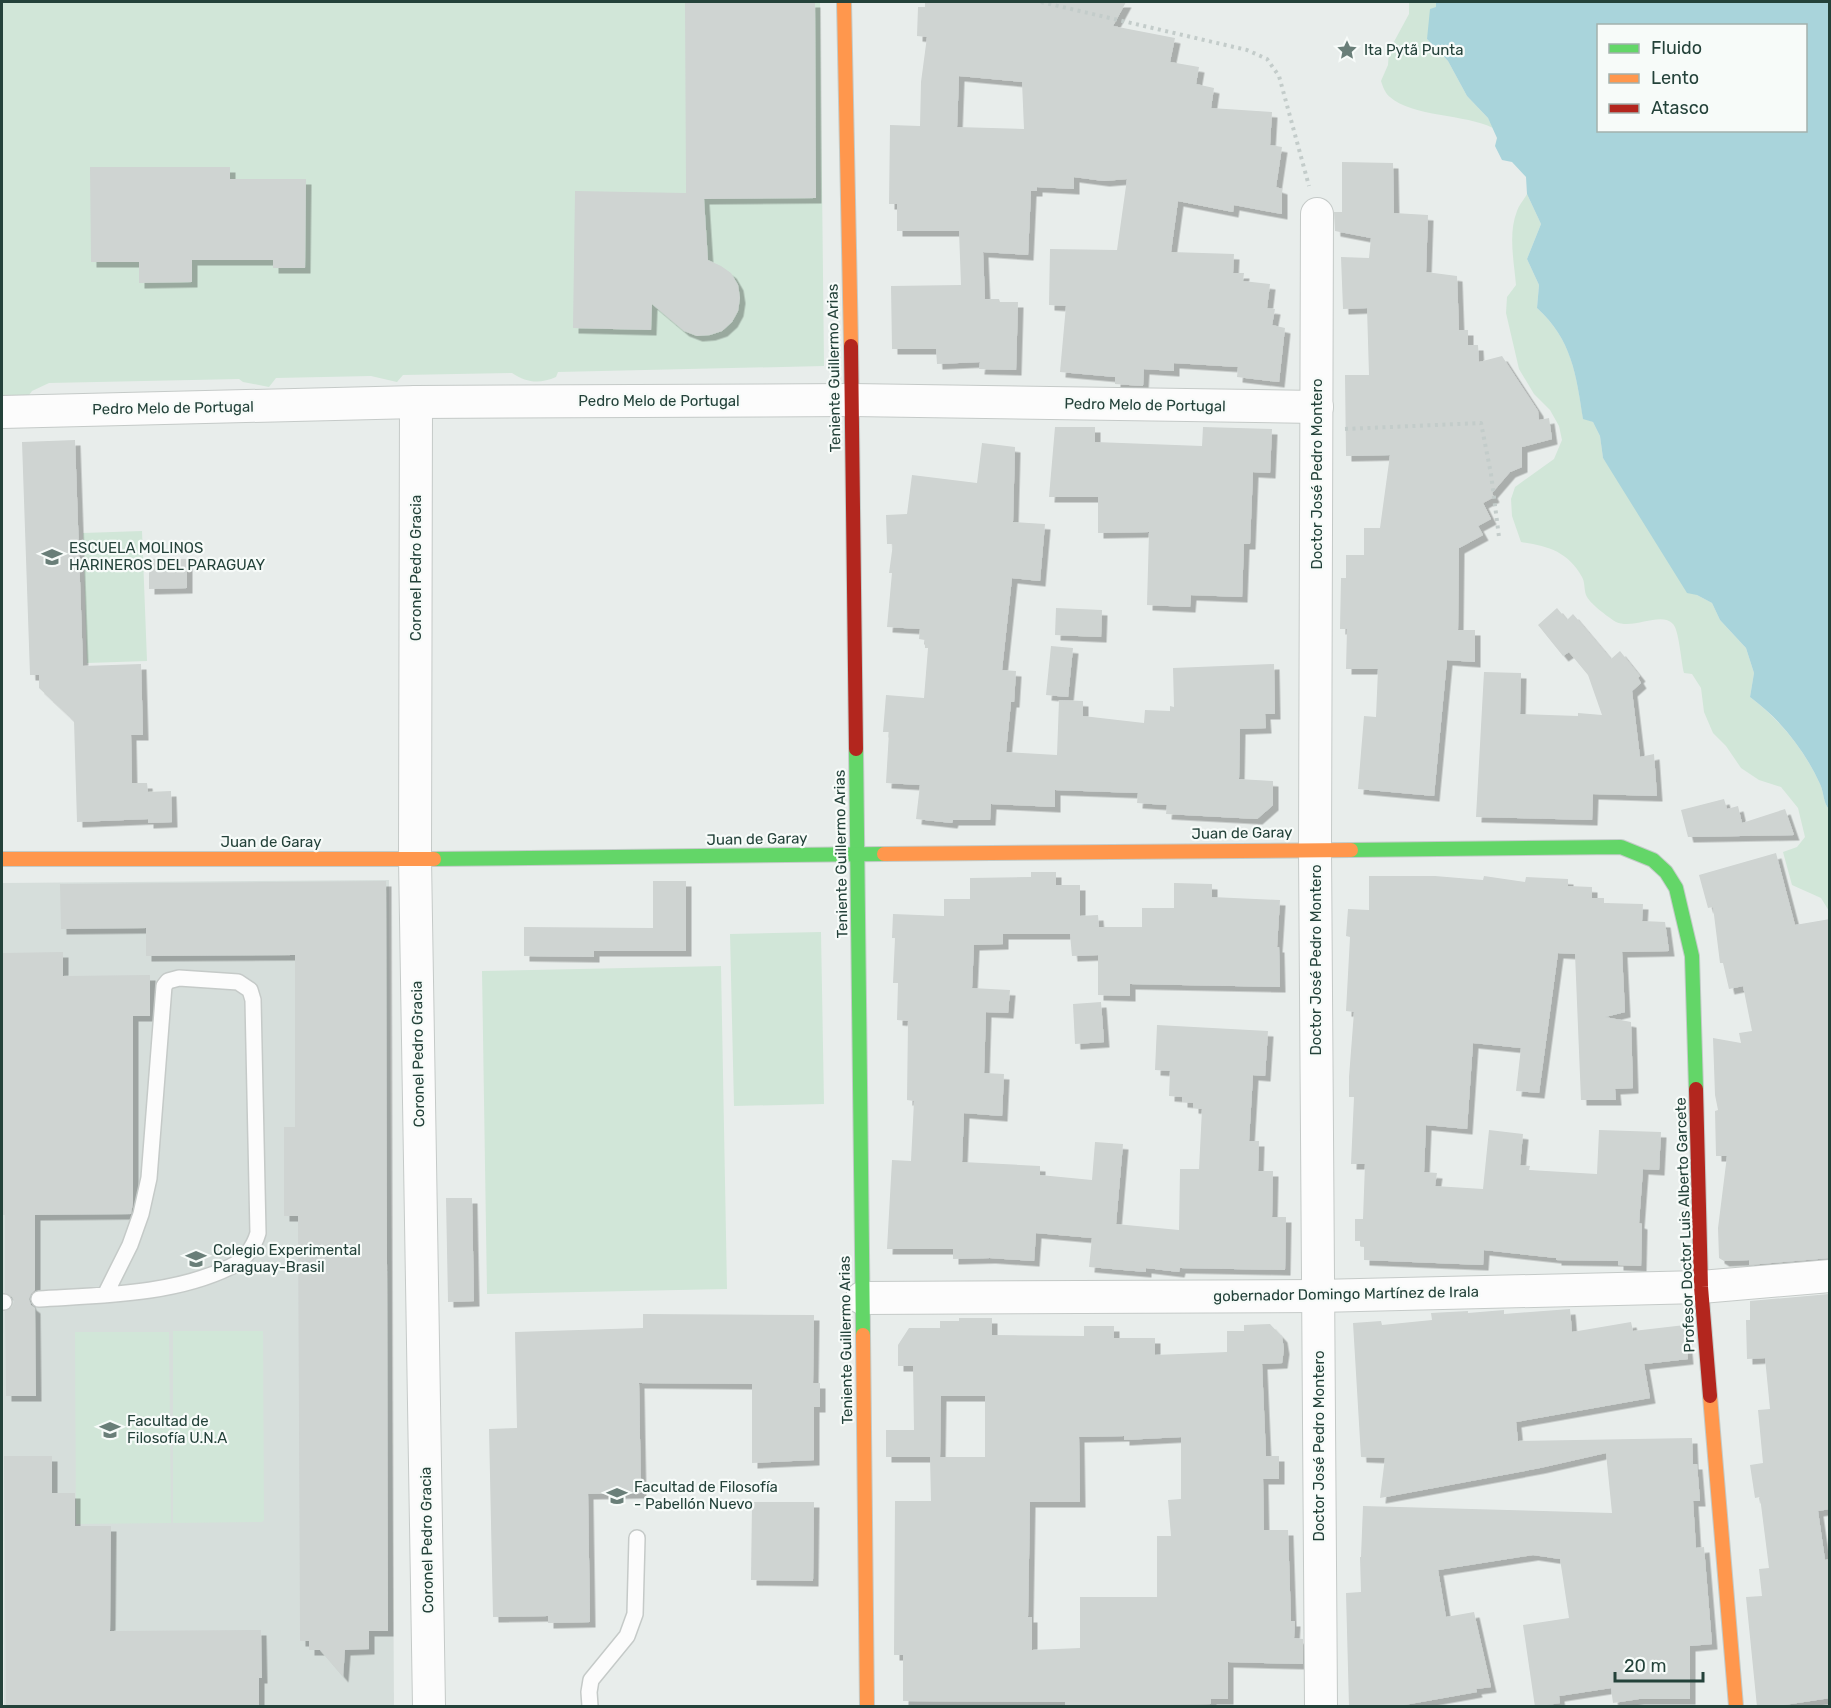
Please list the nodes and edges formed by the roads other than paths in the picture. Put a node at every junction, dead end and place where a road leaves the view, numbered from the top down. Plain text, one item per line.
1 (844, 2) edge
2 (1317, 214) road end
3 (852, 400) junction
4 (416, 402) junction
5 (2, 412) edge
6 (1317, 419) junction
7 (1315, 849) junction
8 (857, 855) junction
9 (2, 859) edge
10 (415, 859) junction
11 (1653, 860) joint
12 (1830, 1276) edge
13 (1701, 1287) junction
14 (105, 1295) junction
15 (1318, 1296) junction
16 (862, 1298) junction
17 (39, 1299) dead end
18 (638, 1538) dead end
19 (429, 1707) edge
20 (590, 1707) edge
21 (867, 1707) edge
22 (1320, 1707) edge
23 (1736, 1707) edge

1 - 3 street, Teniente Guillermo Arias
2 - 6 street, Doctor José Pedro Montero
3 - 4 street, Pedro Melo de Portugal
3 - 6 street, Pedro Melo de Portugal
3 - 8 street, Teniente Guillermo Arias
4 - 5 street, Pedro Melo de Portugal
4 - 10 street, Coronel Pedro Gracia
6 - 7 street, Doctor José Pedro Montero
7 - 8 street, Juan de Garay
7 - 11 street, Juan de Garay
7 - 15 street, Doctor José Pedro Montero
8 - 10 street, Juan de Garay
8 - 16 street, Teniente Guillermo Arias
9 - 10 street, Juan de Garay
10 - 19 street, Coronel Pedro Gracia
11 - 13 street, Profesor Doctor Luis Alberto Garcete
12 - 13 street, gobernador Domingo Martínez de Irala
13 - 15 street, gobernador Domingo Martínez de Irala
13 - 23 street, Profesor Doctor Luis Alberto Garcete
14 - 14 lane
14 - 17 lane
15 - 16 street, gobernador Domingo Martínez de Irala
15 - 22 street, Doctor José Pedro Montero
16 - 21 street, Teniente Guillermo Arias
18 - 20 lane

